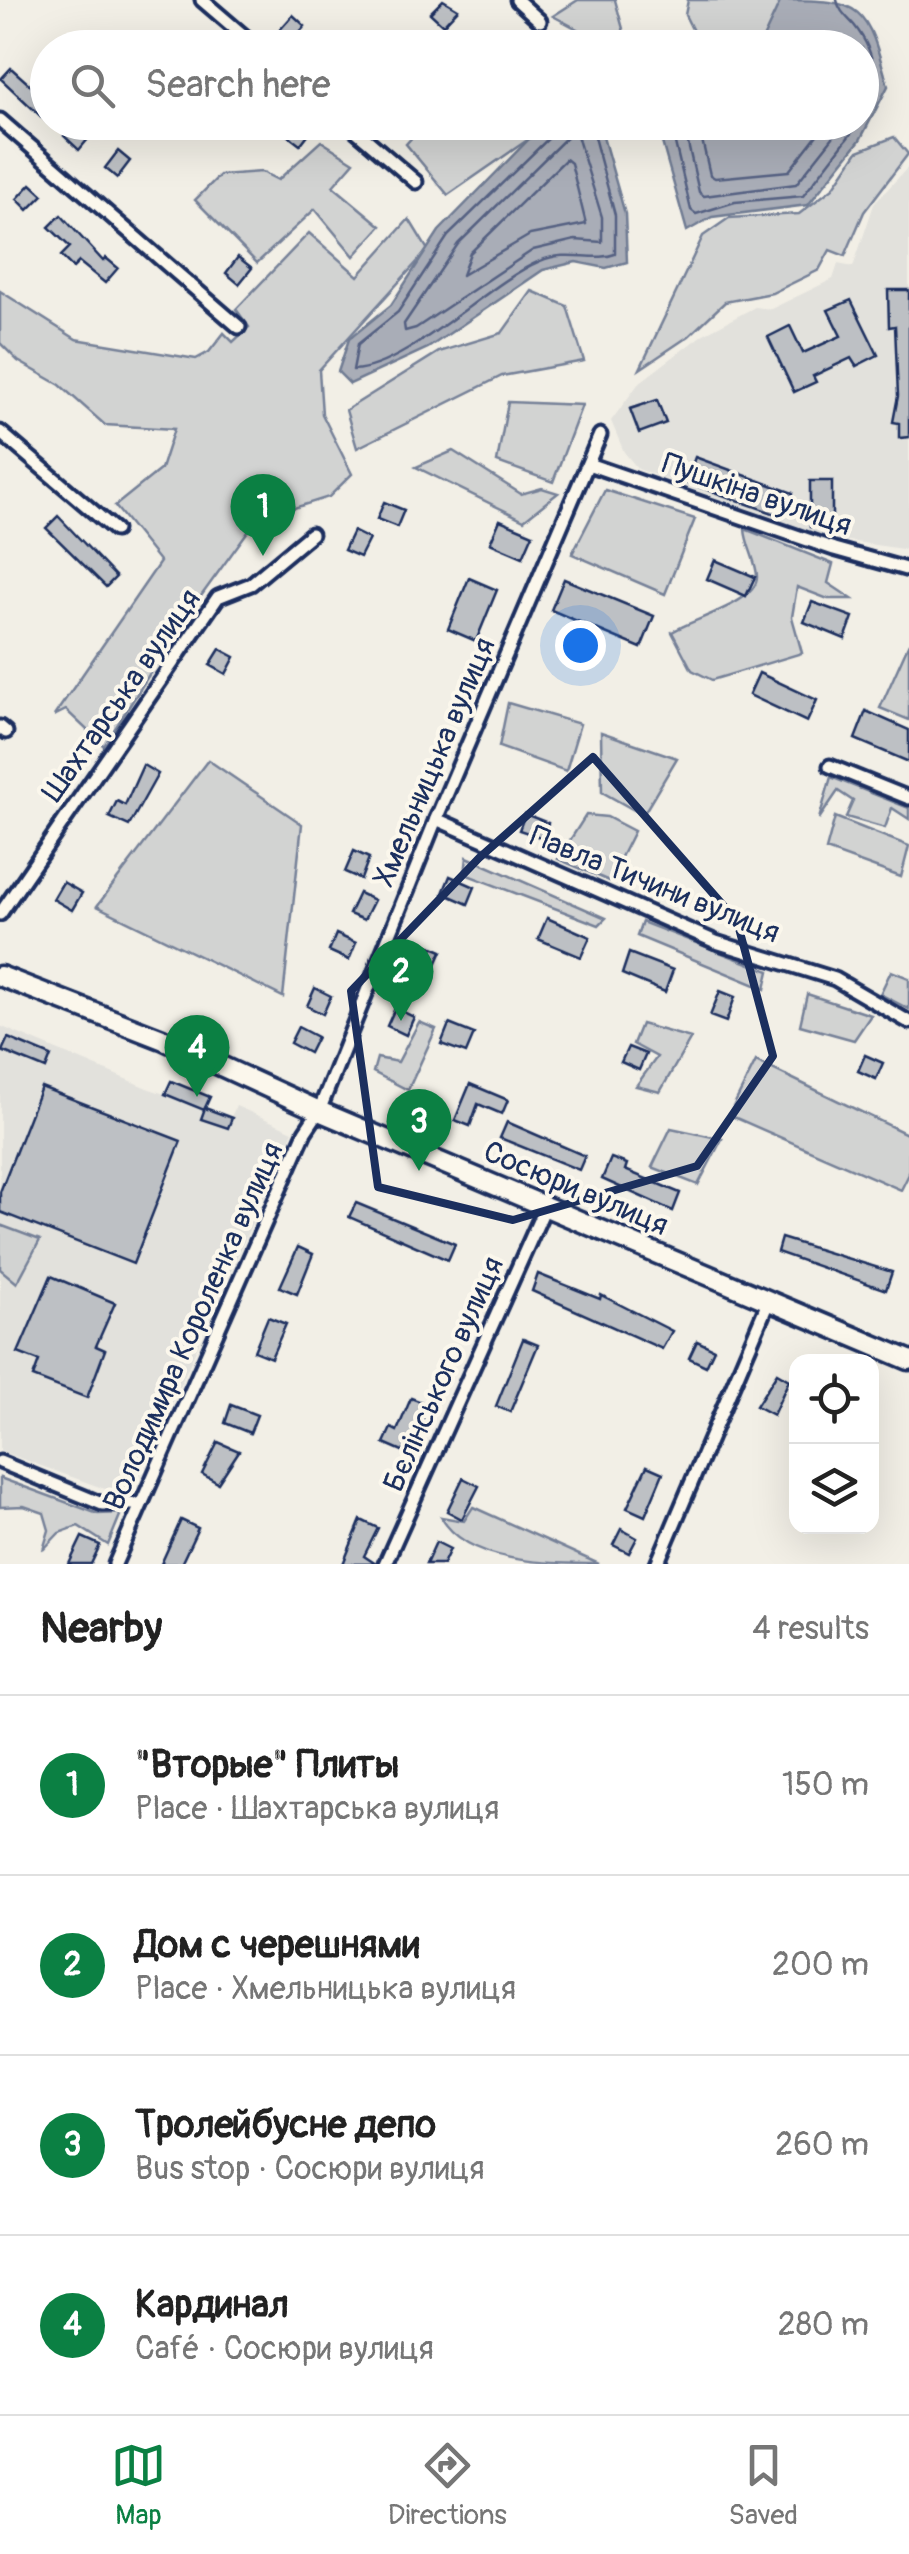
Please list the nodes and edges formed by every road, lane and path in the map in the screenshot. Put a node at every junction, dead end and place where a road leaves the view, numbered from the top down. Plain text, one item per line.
1 (202, 0) edge
2 (517, 0) edge
3 (540, 21) dead end
4 (237, 30) edge
5 (0, 120) edge
6 (367, 140) edge
7 (416, 182) dead end
8 (238, 328) dead end
9 (0, 432) edge
10 (600, 435) dead end
11 (588, 464) junction
12 (115, 530) dead end
13 (310, 534) dead end
14 (909, 570) edge
15 (830, 766) dead end
16 (909, 798) edge
17 (436, 819) junction
18 (0, 914) edge
19 (0, 976) edge
20 (909, 1022) edge
21 (320, 1111) junction
22 (546, 1205) junction
23 (769, 1300) junction
24 (909, 1360) edge
25 (0, 1462) edge
26 (141, 1504) junction
27 (116, 1564) edge
28 (385, 1564) edge
29 (657, 1564) edge

1 - 4 street
2 - 3 street
5 - 8 street
6 - 7 street
9 - 12 street
10 - 11 street, Хмельницька вулиця
11 - 14 street, Пушкіна вулиця
11 - 17 street, Хмельницька вулиця
13 - 18 street, Шахтарська вулиця
15 - 16 street
17 - 20 street, Павла Тичини вулиця
17 - 21 street, Хмельницька вулиця
19 - 21 main road, Сосюри вулиця
21 - 22 main road, Сосюри вулиця
21 - 26 street, Володимира Короленка вулиця
22 - 23 main road, Сосюри вулиця
22 - 28 street, Бєлінського вулиця
23 - 24 main road, Сосюри вулиця
23 - 29 street
25 - 26 street
26 - 27 street, Володимира Короленка вулиця

